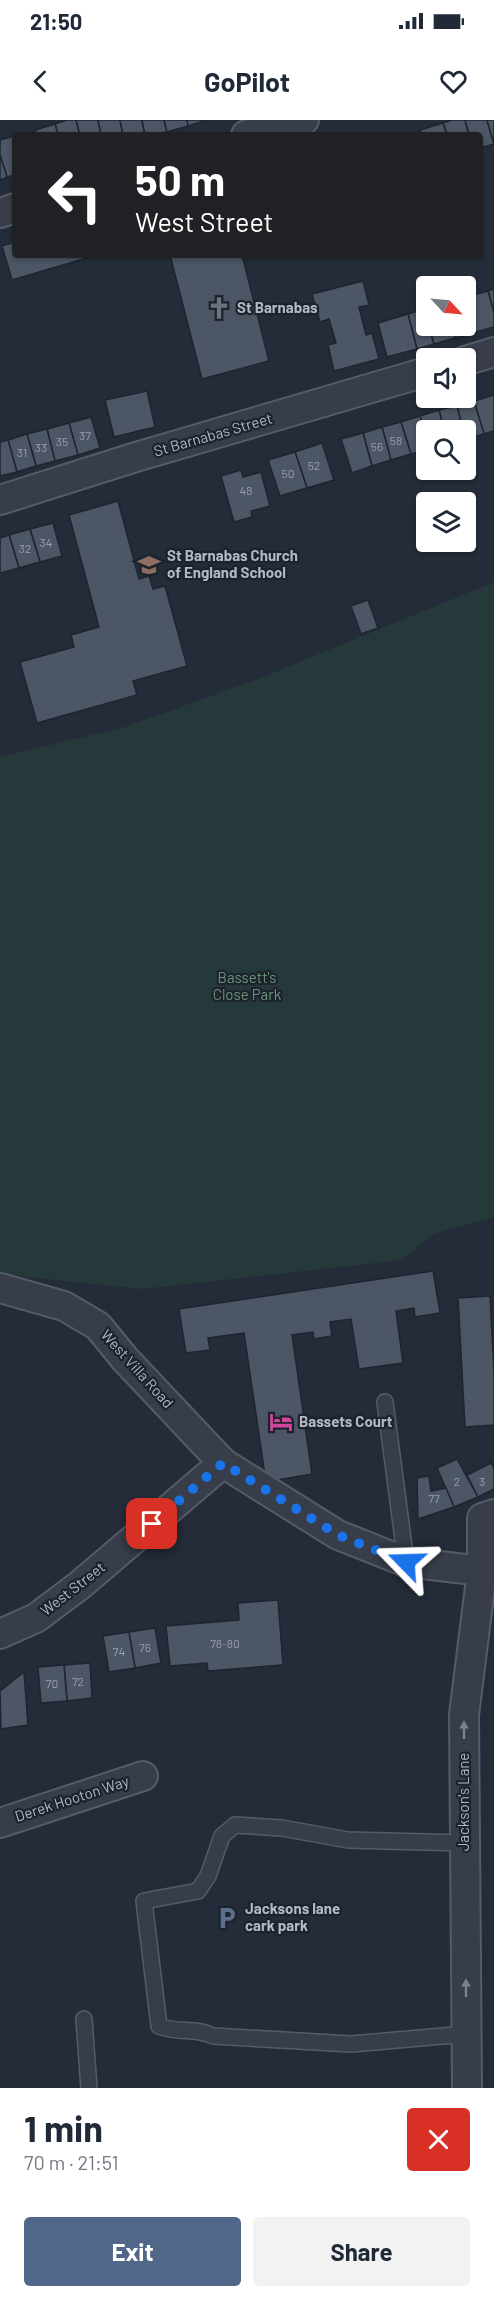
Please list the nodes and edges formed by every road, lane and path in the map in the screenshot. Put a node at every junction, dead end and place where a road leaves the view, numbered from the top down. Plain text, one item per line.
1 (304, 120) edge
2 (258, 132) edge
3 (494, 352) edge
4 (476, 358) edge
5 (416, 375) edge
6 (0, 500) edge
7 (0, 1288) edge
8 (385, 1402) dead end
9 (223, 1463) junction
10 (488, 1516) edge
11 (406, 1562) junction
12 (482, 1571) junction
13 (0, 1634) edge
14 (143, 1776) dead end
15 (0, 1823) edge
16 (465, 1843) junction
17 (84, 2019) dead end
18 (466, 2034) junction
19 (89, 2088) edge
20 (467, 2088) edge

1 - 2 street
3 - 4 street
5 - 6 street, St Barnabas Street
7 - 9 street, West Villa Road
8 - 11 lane
9 - 11 street
9 - 13 street, West Street
10 - 12 street, Jackson's Lane
11 - 12 street
16 -> 12 street, Jackson's Lane
14 - 15 street, Derek Hooton Way
18 -> 16 street, Jackson's Lane
16 - 18 lane
17 - 19 lane
18 - 20 street, Jackson's Lane

